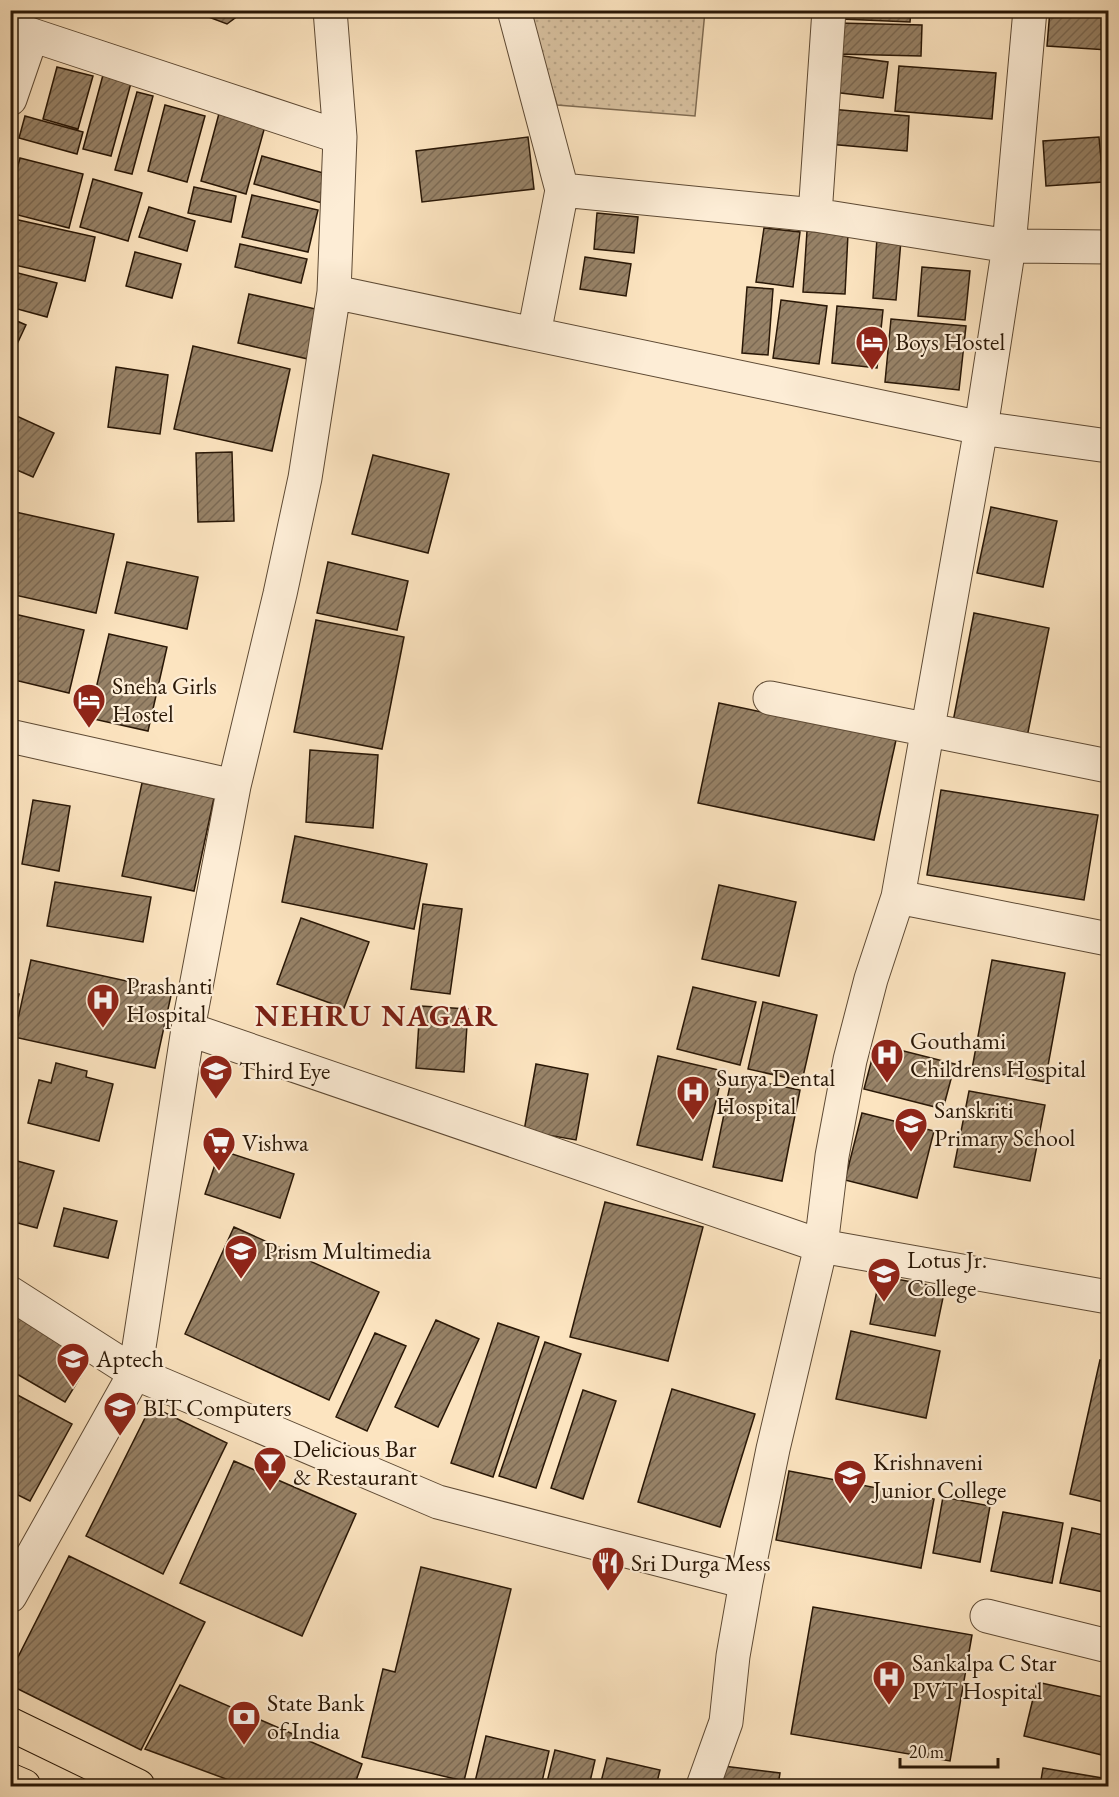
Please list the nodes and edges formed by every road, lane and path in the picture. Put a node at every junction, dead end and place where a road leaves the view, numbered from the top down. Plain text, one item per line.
1 (330, 10) edge
2 (514, 10) edge
3 (829, 10) edge
4 (1030, 10) edge
5 (21, 30) edge
6 (10, 99) edge
7 (340, 137) junction
8 (562, 190) junction
9 (815, 215) junction
10 (1009, 246) junction
11 (1108, 248) edge
12 (334, 292) junction
13 (534, 334) junction
14 (981, 428) junction
15 (1108, 446) edge
16 (770, 698) dead end
17 (928, 729) junction
18 (10, 736) edge
19 (1108, 766) edge
20 (234, 786) junction
21 (898, 897) junction
22 (1108, 939) edge
23 (188, 1029) junction
24 (821, 1246) junction
25 (10, 1293) edge
26 (1108, 1297) edge
27 (135, 1373) junction
28 (746, 1582) junction
29 (10, 1596) edge
30 (987, 1616) dead end
31 (1108, 1646) edge
32 (10, 1724) edge
33 (10, 1780) edge
34 (24, 1786) edge
35 (138, 1786) edge
36 (703, 1786) edge

1 - 7 street
2 - 8 street
3 - 9 street
4 - 10 street
5 - 6 street
5 - 7 street
7 - 12 street
8 - 9 street
8 - 13 street
9 - 10 street
10 - 11 street
10 - 14 street
12 - 13 street
12 - 20 street
13 - 14 street
14 - 15 street
14 - 17 street
16 - 17 street
17 - 19 street
17 - 21 street
18 - 20 street
20 - 23 street
21 - 22 street
21 - 24 street
23 - 24 street
23 - 27 street
24 - 26 street
24 - 28 street
25 - 27 street
27 - 28 street
27 - 29 street
28 - 36 street
30 - 31 street
32 - 35 main road
33 - 34 main road

